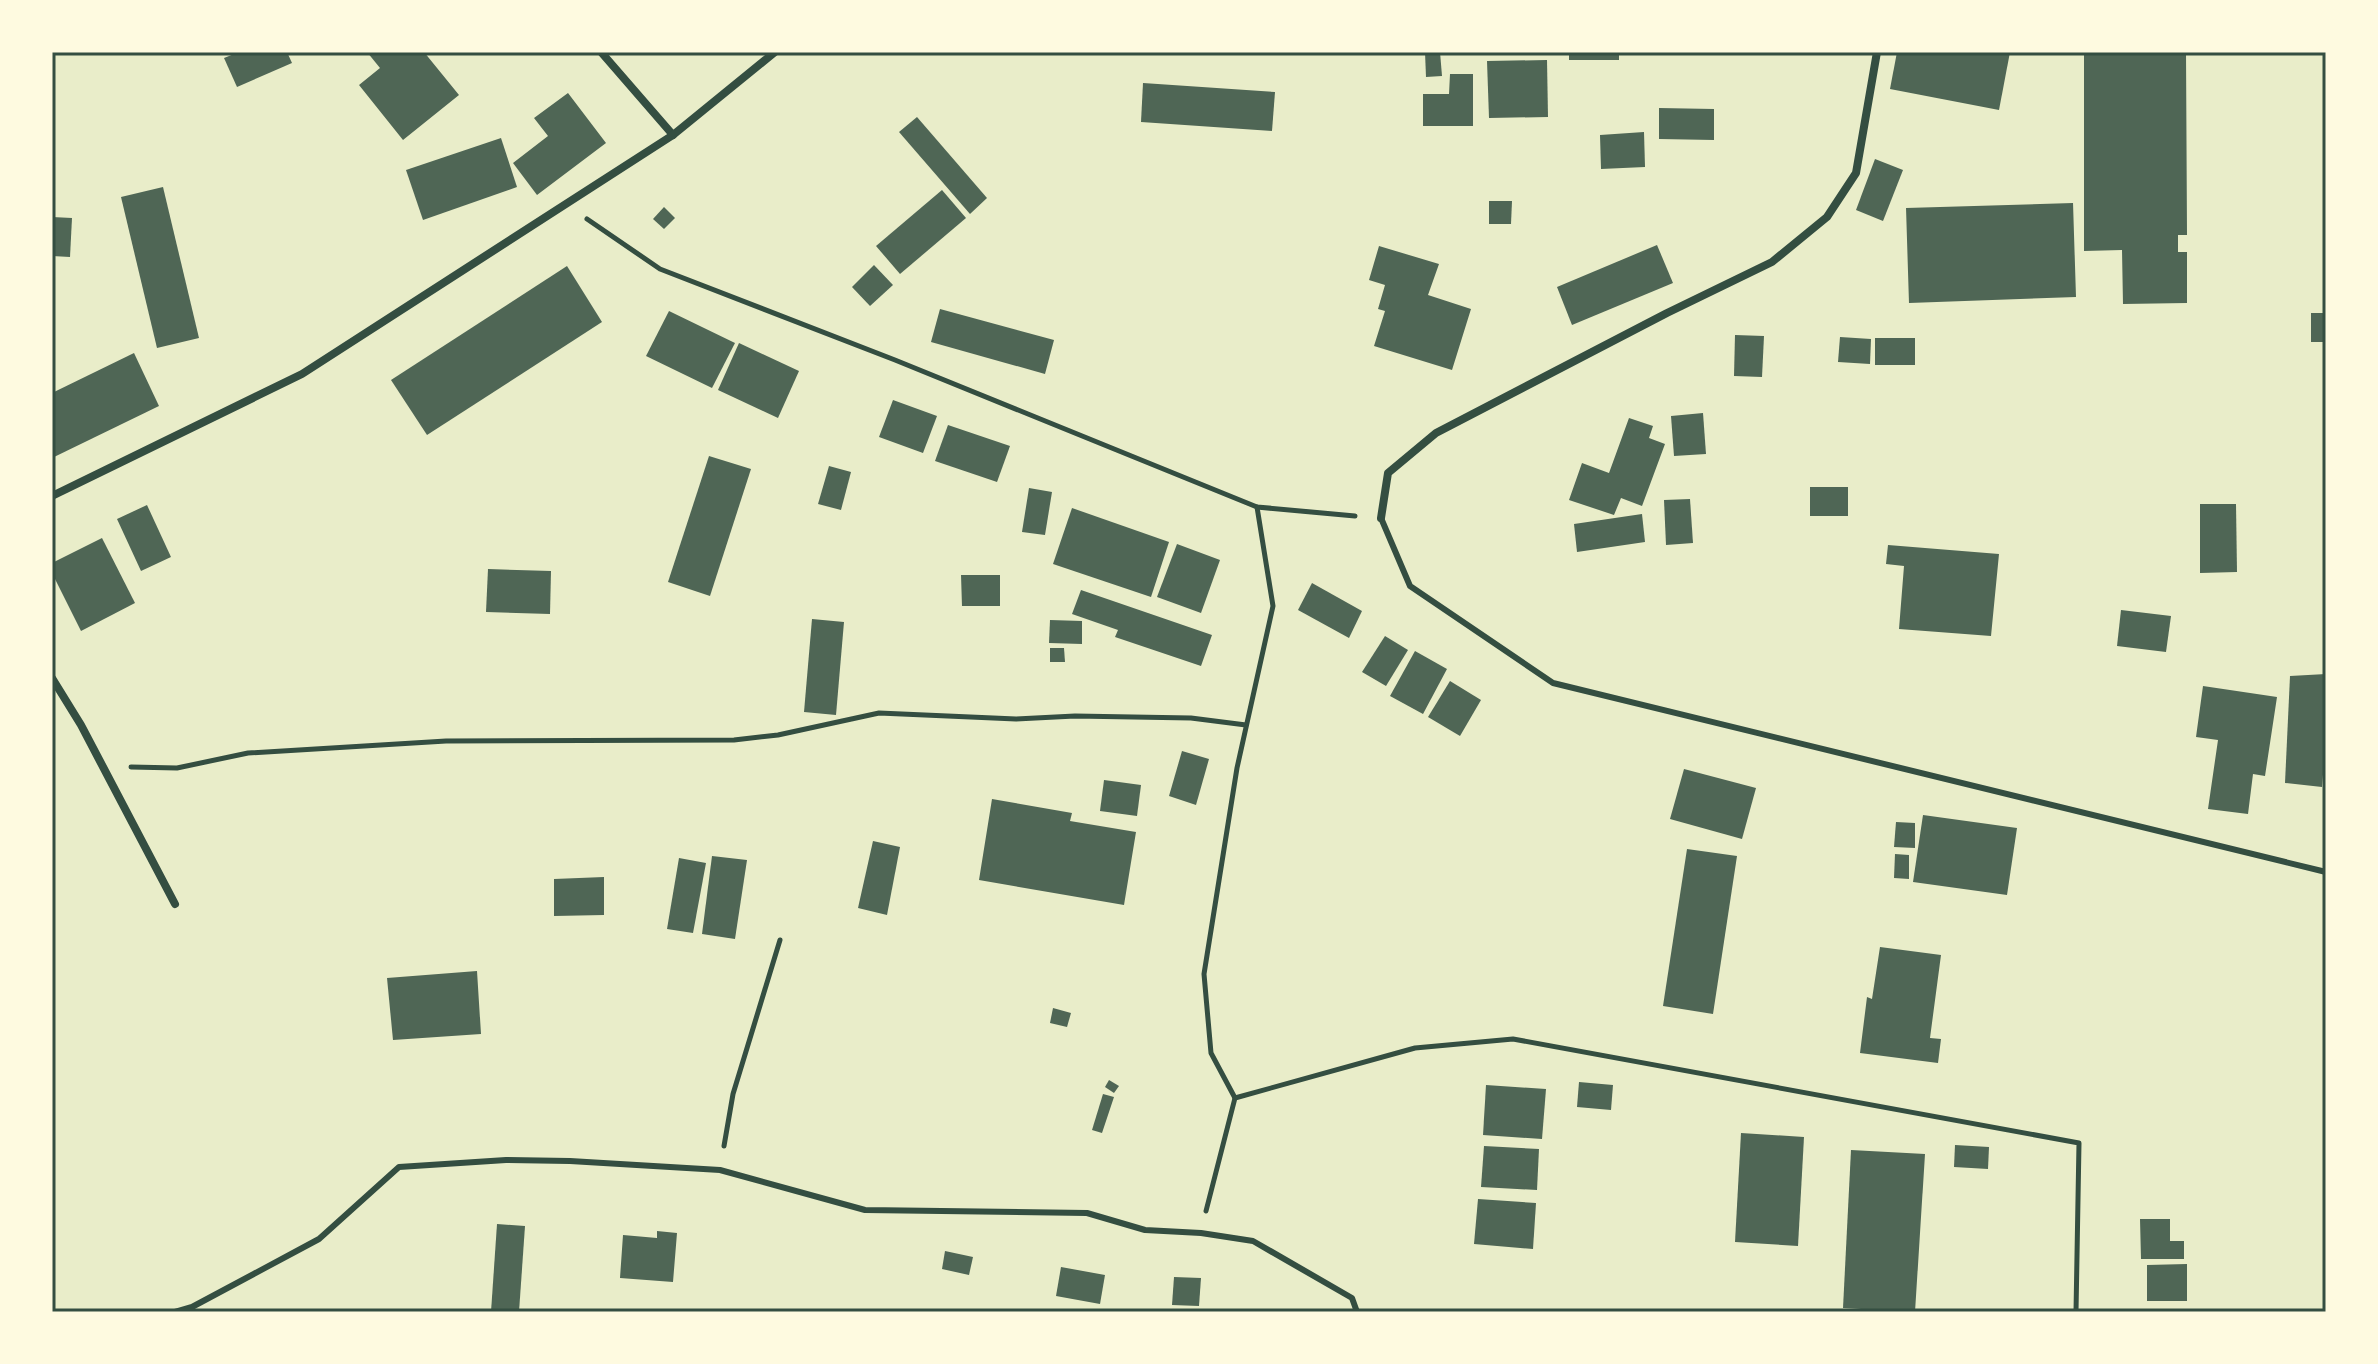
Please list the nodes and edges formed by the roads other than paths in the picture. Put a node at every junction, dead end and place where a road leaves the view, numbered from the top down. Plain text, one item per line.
1 (601, 52) edge
2 (775, 52) edge
3 (1877, 52) edge
4 (673, 135) junction
5 (52, 496) edge
6 (1381, 518) joint
7 (52, 678) edge
8 (2326, 872) edge
9 (175, 904) dead end
10 (175, 1312) edge
11 (1357, 1312) edge

1 - 4 street
2 - 4 street
3 - 6 street
4 - 5 street
6 - 8 lane
7 - 9 street
10 - 11 lane

